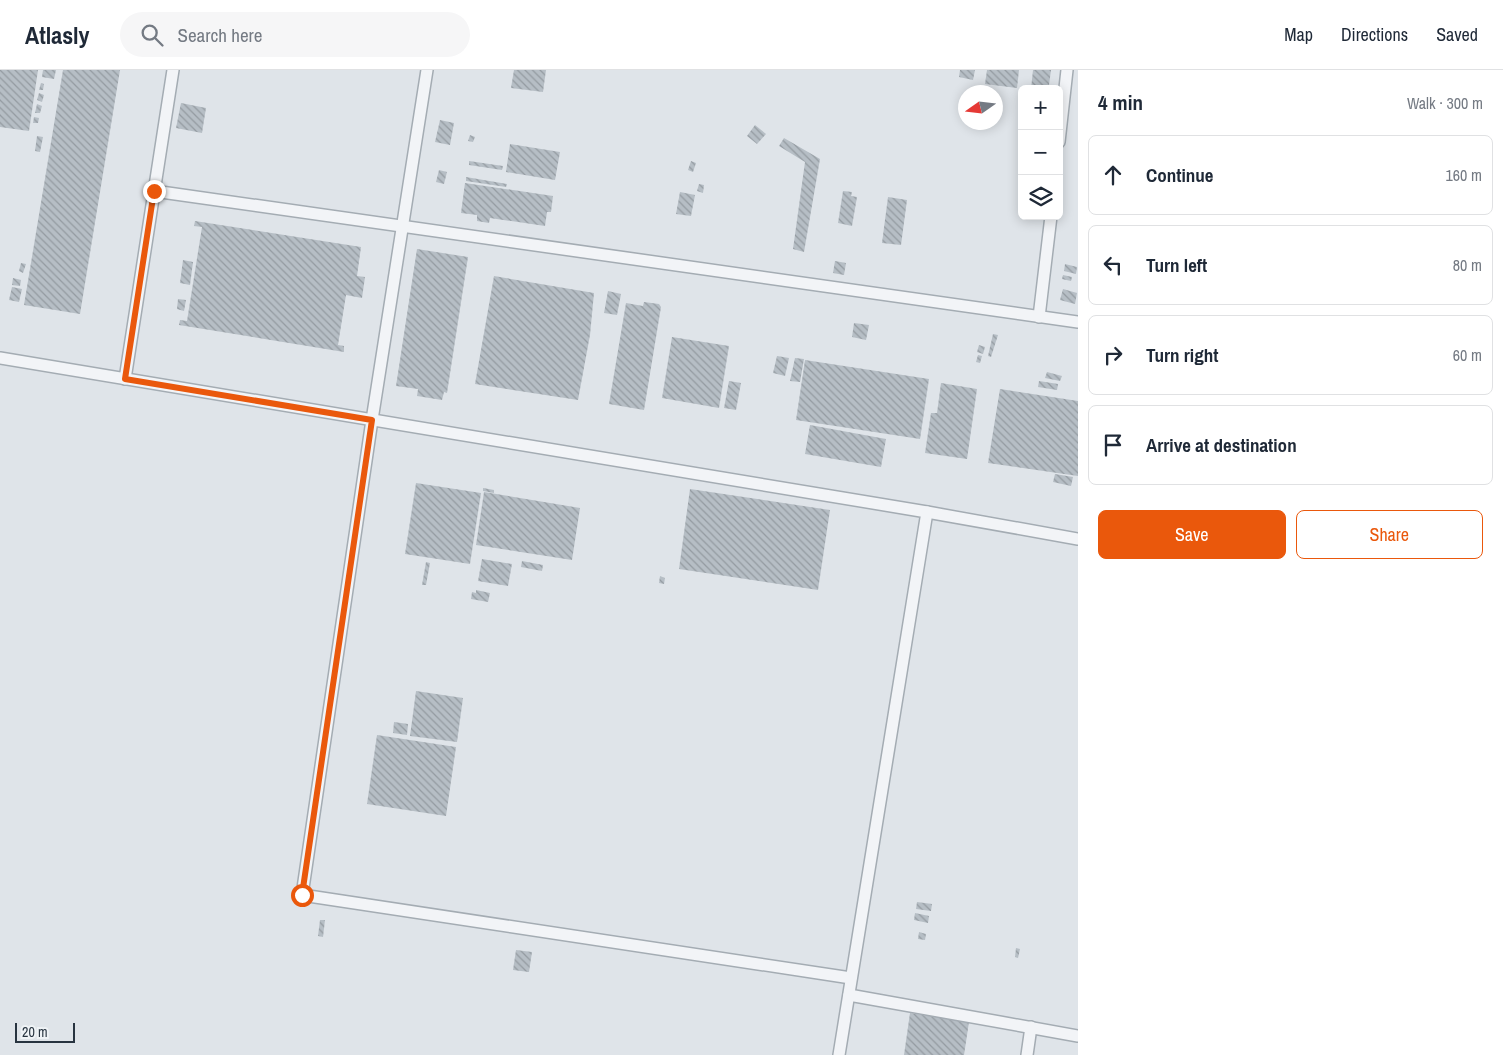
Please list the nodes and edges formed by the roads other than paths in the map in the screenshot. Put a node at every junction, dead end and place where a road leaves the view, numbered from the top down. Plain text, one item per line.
1 (173, 70) edge
2 (427, 70) edge
3 (1068, 70) edge
4 (1060, 130) edge
5 (154, 191) junction
6 (1051, 220) edge
7 (402, 226) junction
8 (1039, 317) junction
9 (1078, 322) edge
10 (0, 358) edge
11 (125, 379) junction
12 (372, 420) junction
13 (927, 512) junction
14 (1078, 539) edge
15 (852, 978) junction
16 (849, 995) junction
17 (1031, 1027) junction
18 (1078, 1036) edge
19 (839, 1055) edge
20 (1027, 1055) edge

1 - 5 lane
2 - 7 lane
3 - 4 lane
5 - 7 lane
5 - 11 lane
6 - 8 lane
7 - 8 lane
7 - 12 lane
8 - 9 lane
10 - 11 lane
11 - 12 lane
12 - 13 lane
12 - 15 lane
13 - 14 lane
13 - 15 lane
15 - 16 lane
16 - 17 lane
16 - 19 lane
17 - 18 lane
17 - 20 lane

